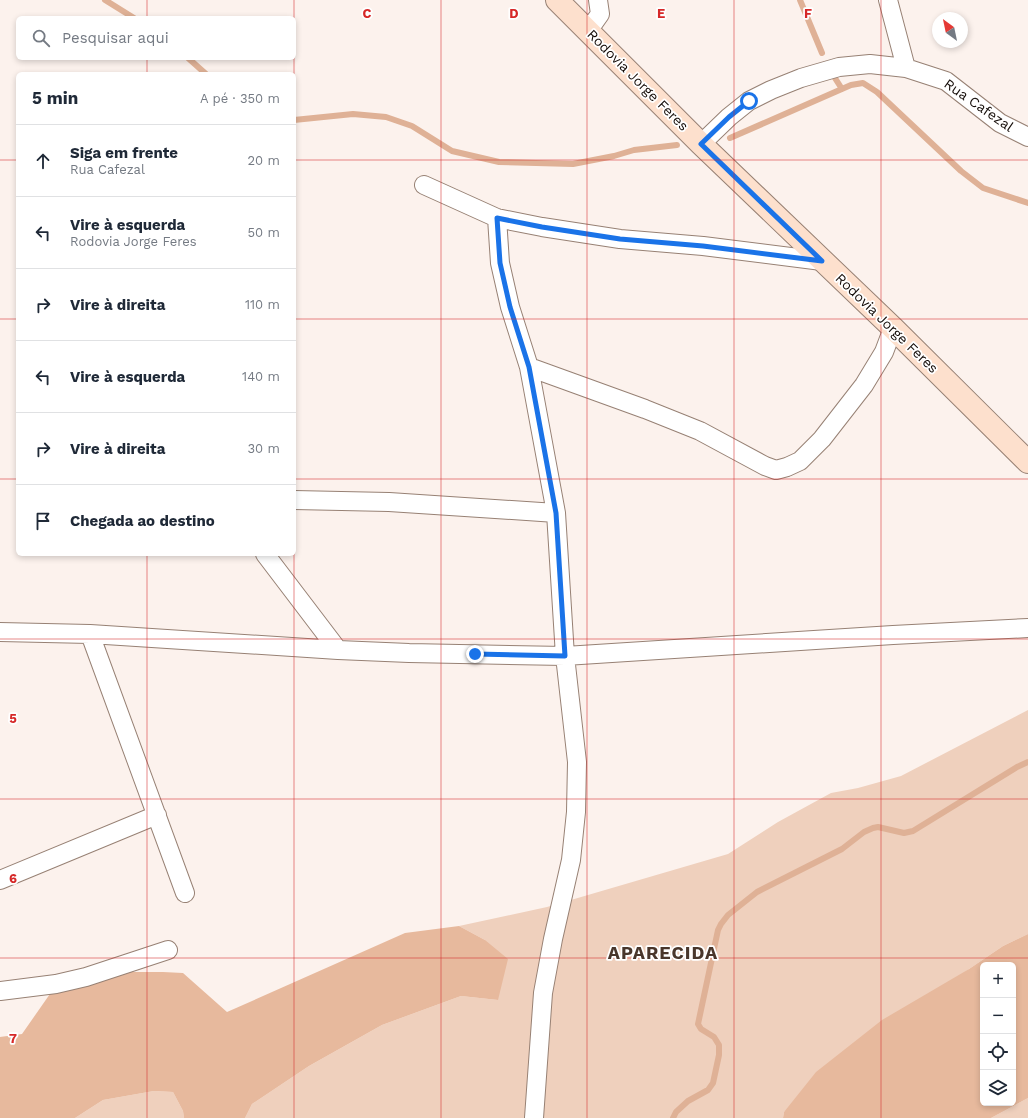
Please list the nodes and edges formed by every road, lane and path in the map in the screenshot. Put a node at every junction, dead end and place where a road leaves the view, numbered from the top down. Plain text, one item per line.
1 (557, 0) edge
2 (598, 0) edge
3 (888, 0) edge
4 (588, 31) junction
5 (906, 68) junction
6 (1028, 137) edge
7 (701, 144) junction
8 (424, 185) dead end
9 (497, 218) junction
10 (822, 261) junction
11 (893, 328) junction
12 (529, 367) junction
13 (1028, 462) edge
14 (296, 500) edge
15 (556, 513) junction
16 (268, 556) edge
17 (1028, 628) edge
18 (0, 632) edge
19 (90, 634) junction
20 (338, 650) junction
21 (565, 656) junction
22 (157, 814) junction
23 (0, 880) edge
24 (185, 893) dead end
25 (168, 950) dead end
26 (0, 991) edge
27 (534, 1118) edge

1 - 4 main road, Rodovia Jorge Feres
2 - 4 street
3 - 5 street
4 - 7 main road, Rodovia Jorge Feres
5 - 6 street, Rua Cafezal
5 - 7 street, Rua Cafezal
7 - 10 main road, Rodovia Jorge Feres
8 - 9 street
9 - 10 street
9 - 12 street
10 - 11 main road, Rodovia Jorge Feres
11 - 12 street
11 - 13 main road, Rodovia Jorge Feres
12 - 15 street
14 - 15 street
15 - 21 street
16 - 20 street
17 - 21 street
18 - 19 street
19 - 20 street
19 - 22 street
20 - 21 street
21 - 27 street
22 - 23 street
22 - 24 street
25 - 26 street

